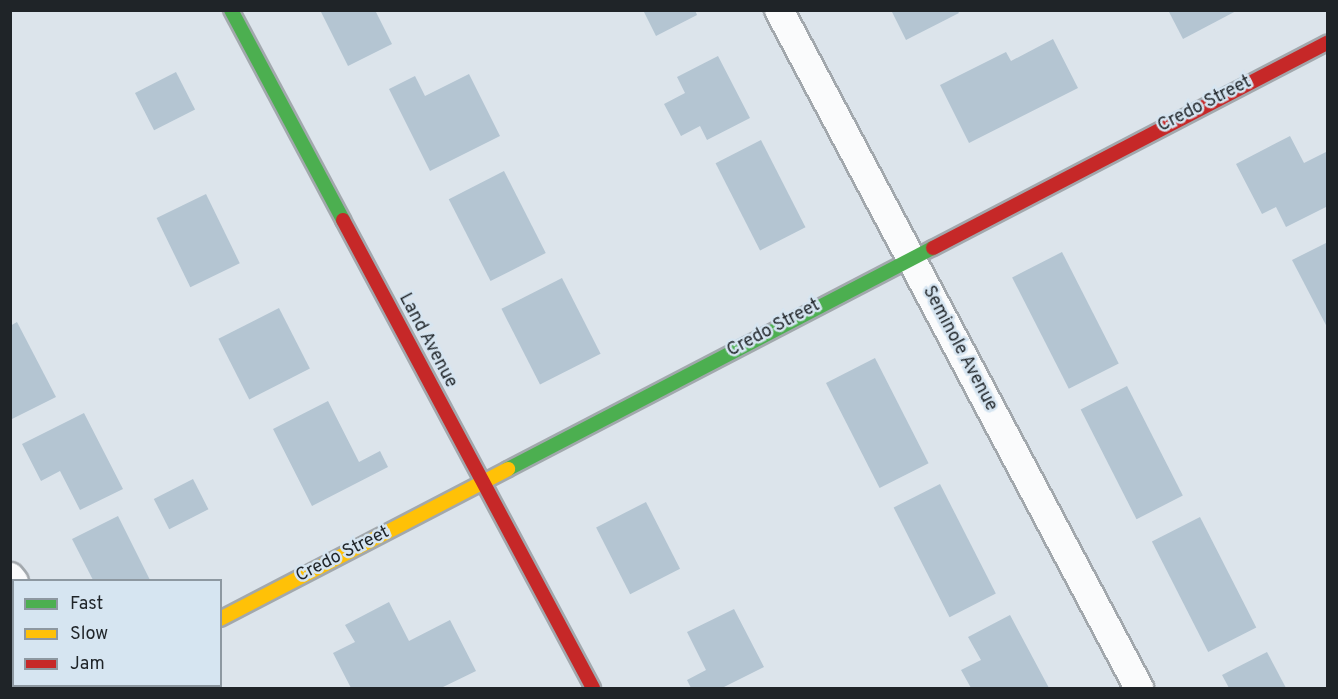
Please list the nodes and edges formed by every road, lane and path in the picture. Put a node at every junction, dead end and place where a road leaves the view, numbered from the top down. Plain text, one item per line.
1 (231, 10) edge
2 (779, 10) edge
3 (1328, 42) edge
4 (910, 257) junction
5 (483, 483) junction
6 (222, 617) edge
7 (593, 688) edge
8 (1139, 688) edge

1 - 5 street, Land Avenue
2 - 4 street, Seminole Avenue
3 - 4 street, Credo Street
4 - 5 street, Credo Street
4 - 8 street, Seminole Avenue
5 - 6 street, Credo Street
5 - 7 street, Land Avenue

